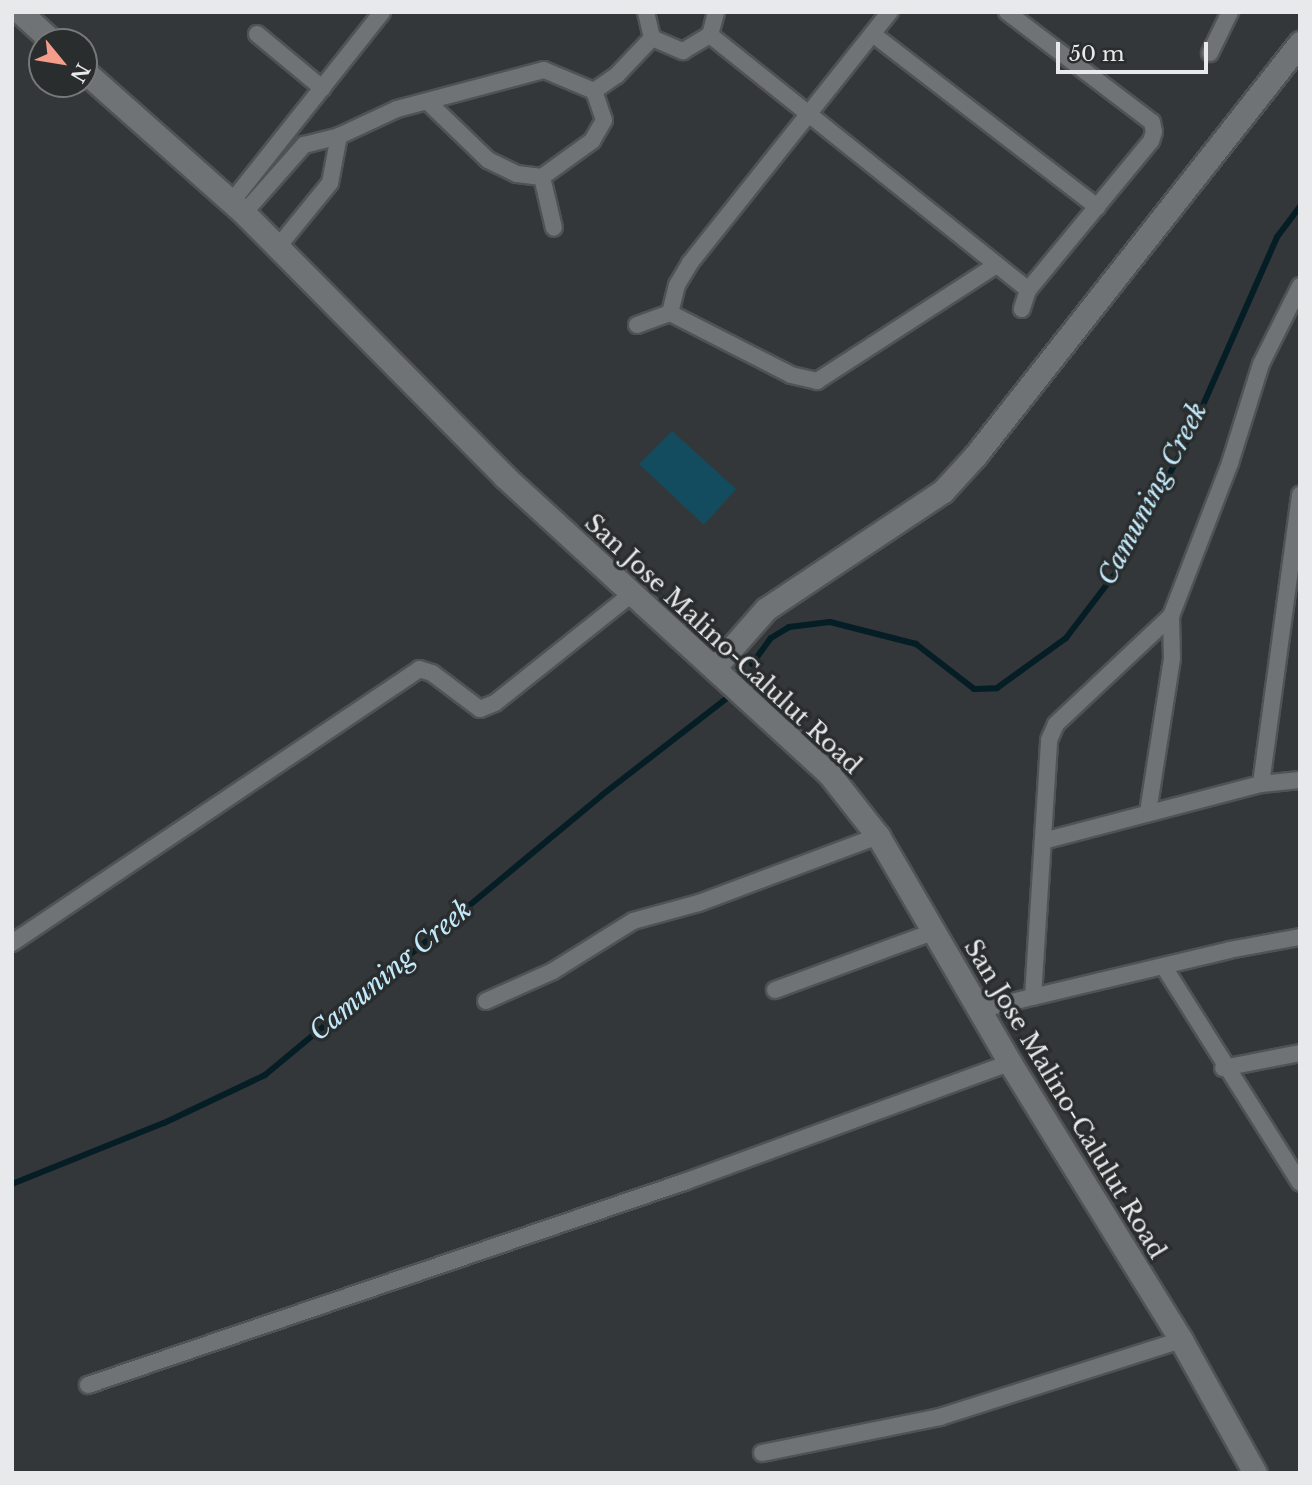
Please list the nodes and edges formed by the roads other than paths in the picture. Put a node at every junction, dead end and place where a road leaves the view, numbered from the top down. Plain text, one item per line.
1 (20, 12) edge
2 (382, 12) edge
3 (646, 12) edge
4 (716, 12) edge
5 (890, 12) edge
6 (1007, 12) edge
7 (1208, 12) edge
8 (1226, 18) edge
9 (38, 28) edge
10 (257, 34) dead end
11 (710, 35) junction
12 (874, 35) junction
13 (652, 38) junction
14 (1300, 43) edge
15 (1210, 53) dead end
16 (98, 84) edge
17 (322, 88) junction
18 (593, 91) junction
19 (429, 103) junction
20 (809, 118) junction
21 (339, 136) junction
22 (542, 177) junction
23 (1097, 207) junction
24 (237, 209) junction
25 (554, 228) dead end
26 (277, 248) junction
27 (995, 266) junction
28 (1300, 286) edge
29 (1028, 290) junction
30 (1022, 309) dead end
31 (670, 313) junction
32 (637, 325) dead end
33 (1300, 495) edge
34 (634, 592) junction
35 (1171, 616) junction
36 (715, 667) junction
37 (1300, 780) edge
38 (1261, 784) junction
39 (1148, 812) junction
40 (878, 836) junction
41 (1043, 841) junction
42 (933, 932) junction
43 (1300, 937) edge
44 (12, 943) edge
45 (1164, 967) junction
46 (775, 990) dead end
47 (1033, 997) junction
48 (486, 1001) dead end
49 (978, 1010) junction
50 (1300, 1053) edge
51 (1010, 1063) junction
52 (1223, 1068) junction
53 (1300, 1183) edge
54 (1181, 1340) junction
55 (88, 1385) dead end
56 (762, 1453) dead end
57 (1255, 1473) edge

1 - 9 main road
2 - 17 street
3 - 13 street
4 - 11 street
5 - 12 street
6 - 23 street
7 - 8 street
8 - 15 street
10 - 17 street
11 - 13 street
11 - 20 street
12 - 20 street
12 - 23 street
13 - 18 street
14 - 36 main road
16 - 24 main road, San Jose Malino-Calulut Road
17 - 24 street
18 - 19 street
18 - 22 street
19 - 21 street
19 - 22 street
20 - 27 street
20 - 31 street
21 - 24 street
21 - 26 street
22 - 25 street
23 - 29 street
24 - 26 main road, San Jose Malino-Calulut Road
26 - 34 main road, San Jose Malino-Calulut Road
27 - 29 street
27 - 31 street
28 - 35 street
29 - 30 street
31 - 32 street
33 - 38 street
34 - 36 main road, San Jose Malino-Calulut Road
34 - 44 street
35 - 39 street
35 - 41 street
36 - 40 main road, San Jose Malino-Calulut Road
37 - 38 street
38 - 39 street
39 - 41 street
40 - 42 main road, San Jose Malino-Calulut Road
40 - 48 street
41 - 47 street
42 - 46 street
42 - 49 main road, San Jose Malino-Calulut Road
43 - 45 street
45 - 47 street
45 - 52 street
47 - 49 street
49 - 51 main road, San Jose Malino-Calulut Road
50 - 52 street
51 - 54 main road, San Jose Malino-Calulut Road
51 - 55 street
52 - 53 street
54 - 56 street
54 - 57 main road, San Jose Malino-Calulut Road

